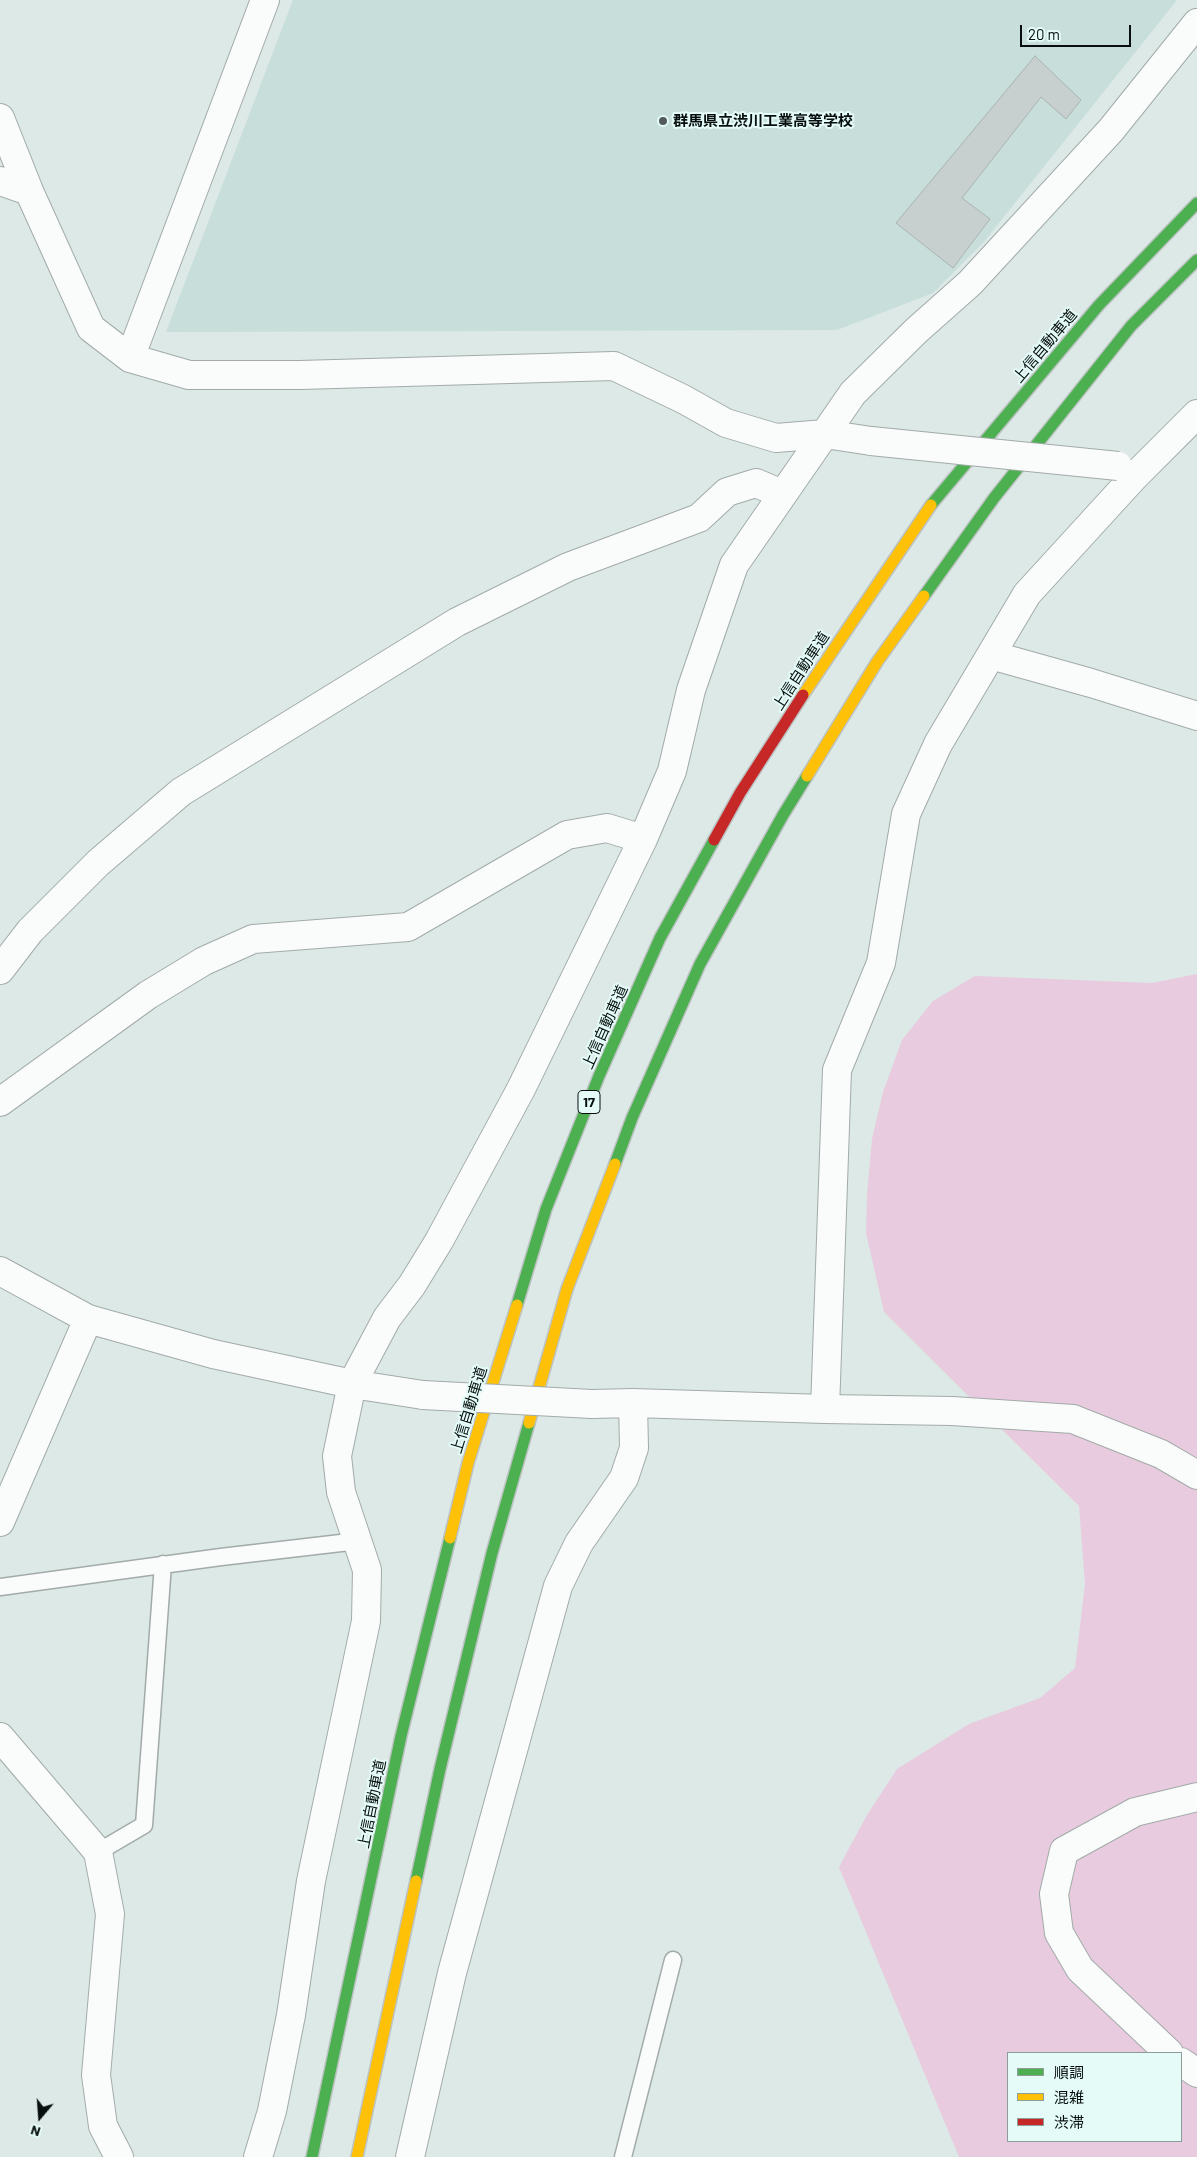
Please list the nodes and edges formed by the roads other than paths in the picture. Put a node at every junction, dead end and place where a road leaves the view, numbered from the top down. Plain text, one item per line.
1 (265, 0) edge
2 (1197, 23) edge
3 (0, 118) edge
4 (0, 181) edge
5 (29, 190) junction
6 (1197, 203) edge
7 (1197, 260) edge
8 (130, 358) junction
9 (1197, 414) edge
10 (825, 434) junction
11 (1126, 471) junction
12 (782, 494) junction
13 (991, 655) junction
14 (1197, 716) edge
15 (643, 839) junction
16 (0, 970) edge
17 (0, 1102) edge
18 (0, 1271) edge
19 (88, 1319) junction
20 (352, 1384) junction
21 (633, 1403) junction
22 (825, 1409) junction
23 (1197, 1475) edge
24 (0, 1522) edge
25 (358, 1541) junction
26 (163, 1564) junction
27 (0, 1587) edge
28 (0, 1736) edge
29 (1197, 1797) edge
30 (98, 1852) junction
31 (673, 1960) dead end
32 (1168, 2052) edge
33 (1182, 2063) edge
34 (1197, 2074) edge
35 (413, 2156) edge
36 (119, 2157) edge
37 (258, 2157) edge
38 (312, 2157) edge
39 (357, 2157) edge
40 (623, 2157) edge

1 - 8 street
2 - 10 street
3 - 5 street
4 - 5 street
5 - 8 street
6 - 38 highway, 上信自動車道 / 17
7 - 39 highway
8 - 10 street
9 - 11 street
10 - 11 street, bridge
10 - 12 street
11 - 13 street
12 - 15 street
12 - 16 street
13 - 14 street
13 - 22 street
15 - 17 street
15 - 20 street
18 - 19 street
19 - 20 street
19 - 24 street
20 - 21 street, bridge
20 - 25 street
21 - 22 street
21 - 35 street
22 - 23 street
25 - 26 lane
25 - 37 street
26 - 27 lane
26 - 30 lane
28 - 30 street
29 - 32 street
30 - 36 street
31 - 40 lane
33 - 34 street

